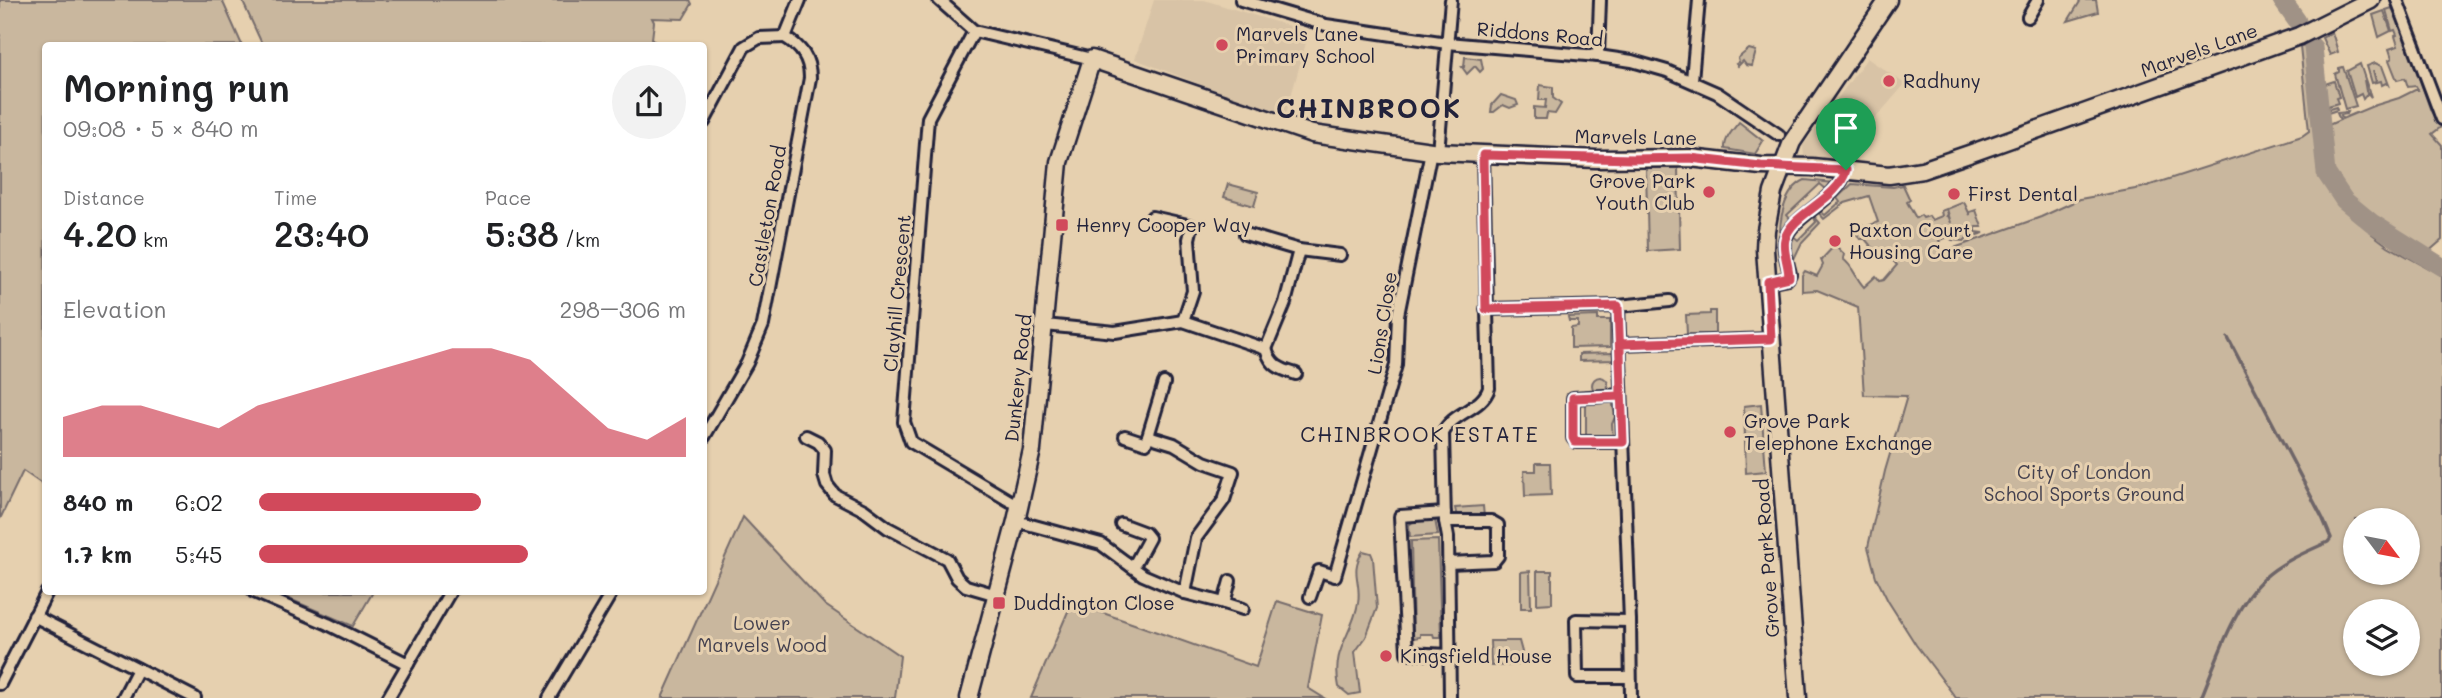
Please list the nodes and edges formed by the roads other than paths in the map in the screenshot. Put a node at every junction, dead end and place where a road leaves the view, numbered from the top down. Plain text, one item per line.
1 (800, 0) edge
2 (939, 0) edge
3 (1241, 0) edge
4 (1451, 0) edge
5 (1600, 0) edge
6 (1699, 0) edge
7 (1888, 0) edge
8 (2038, 0) edge
9 (2371, 0) edge
10 (2397, 0) edge
11 (2028, 17) dead end
12 (974, 31) junction
13 (785, 37) junction
14 (1447, 43) junction
15 (1598, 56) junction
16 (1092, 59) junction
17 (1692, 80) junction
18 (707, 116) edge
19 (2442, 119) edge
20 (1779, 135) dead end
21 (1434, 152) junction
22 (1483, 155) junction
23 (1783, 166) junction
24 (1846, 170) junction
25 (1152, 217) dead end
26 (1245, 234) dead end
27 (1299, 250) junction
28 (1340, 255) dead end
29 (1768, 282) junction
30 (1670, 301) dead end
31 (1618, 306) junction
32 (1486, 309) junction
33 (1183, 321) junction
34 (1045, 326) junction
35 (1771, 339) junction
36 (1620, 344) junction
37 (1266, 349) junction
38 (1296, 374) dead end
39 (1164, 383) dead end
40 (1621, 396) junction
41 (707, 432) edge
42 (806, 436) dead end
43 (1125, 436) dead end
44 (1623, 442) junction
45 (1146, 443) junction
46 (1019, 504) junction
47 (1445, 517) junction
48 (1016, 521) junction
49 (1121, 524) dead end
50 (1448, 562) junction
51 (1131, 566) junction
52 (1230, 582) dead end
53 (1185, 593) junction
54 (45, 595) edge
55 (261, 595) edge
56 (448, 595) edge
57 (610, 595) edge
58 (997, 595) junction
59 (1310, 597) dead end
60 (1224, 603) junction
61 (1243, 609) dead end
62 (34, 616) junction
63 (1630, 621) junction
64 (1450, 655) junction
65 (408, 664) junction
66 (138, 669) junction
67 (1630, 677) junction
68 (0, 684) edge
69 (123, 698) edge
70 (195, 698) edge
71 (388, 698) edge
72 (549, 698) edge
73 (970, 698) edge
74 (1450, 698) edge
75 (1631, 698) edge
76 (1798, 698) edge

1 - 13 street
2 - 12 street, Marvels Lane
3 - 14 street, Riddons Road
4 - 14 street
5 - 15 street
6 - 17 street
7 - 23 street, Grove Park Road
8 - 11 street
9 - 24 street, Marvels Lane
10 - 19 street
12 - 16 street, Marvels Lane
12 - 46 street, Clayhill Crescent
13 - 18 street
13 - 41 street, Castleton Road
14 - 15 street, Riddons Road
14 - 21 street
15 - 17 street, Riddons Road
16 - 21 street, Marvels Lane
16 - 34 street, Dunkery Road
17 - 20 street, Riddons Road
21 - 22 street, Marvels Lane
21 - 59 street, Lions Close
22 - 23 street, Marvels Lane
22 - 32 street
23 - 24 street, Marvels Lane
23 - 29 street, Grove Park Road
24 - 29 street
25 - 33 street
26 - 27 street
27 - 28 street
27 - 37 street
29 - 35 street, Grove Park Road
30 - 31 street
31 - 32 street
31 - 36 street
32 - 47 street
33 - 34 street
33 - 37 street
34 - 46 street, Dunkery Road
35 - 36 street
35 - 76 street, Grove Park Road
36 - 40 street
37 - 38 street
39 - 45 street
40 - 44 street
40 - 44 street
42 - 58 street
43 - 45 street
44 - 63 street
45 - 53 street
46 - 48 street, Dunkery Road
47 - 50 street
47 - 50 street
47 - 64 street
48 - 51 street
48 - 58 street, Dunkery Road
49 - 51 street
50 - 64 street
51 - 53 street
52 - 60 street
53 - 60 street
54 - 62 street
55 - 65 street
56 - 65 street
57 - 72 street
58 - 73 street, Dunkery Road
60 - 61 street
62 - 66 street
62 - 68 street
63 - 67 street
63 - 67 street
64 - 74 street
65 - 71 street
66 - 69 street
66 - 70 street
67 - 75 street

